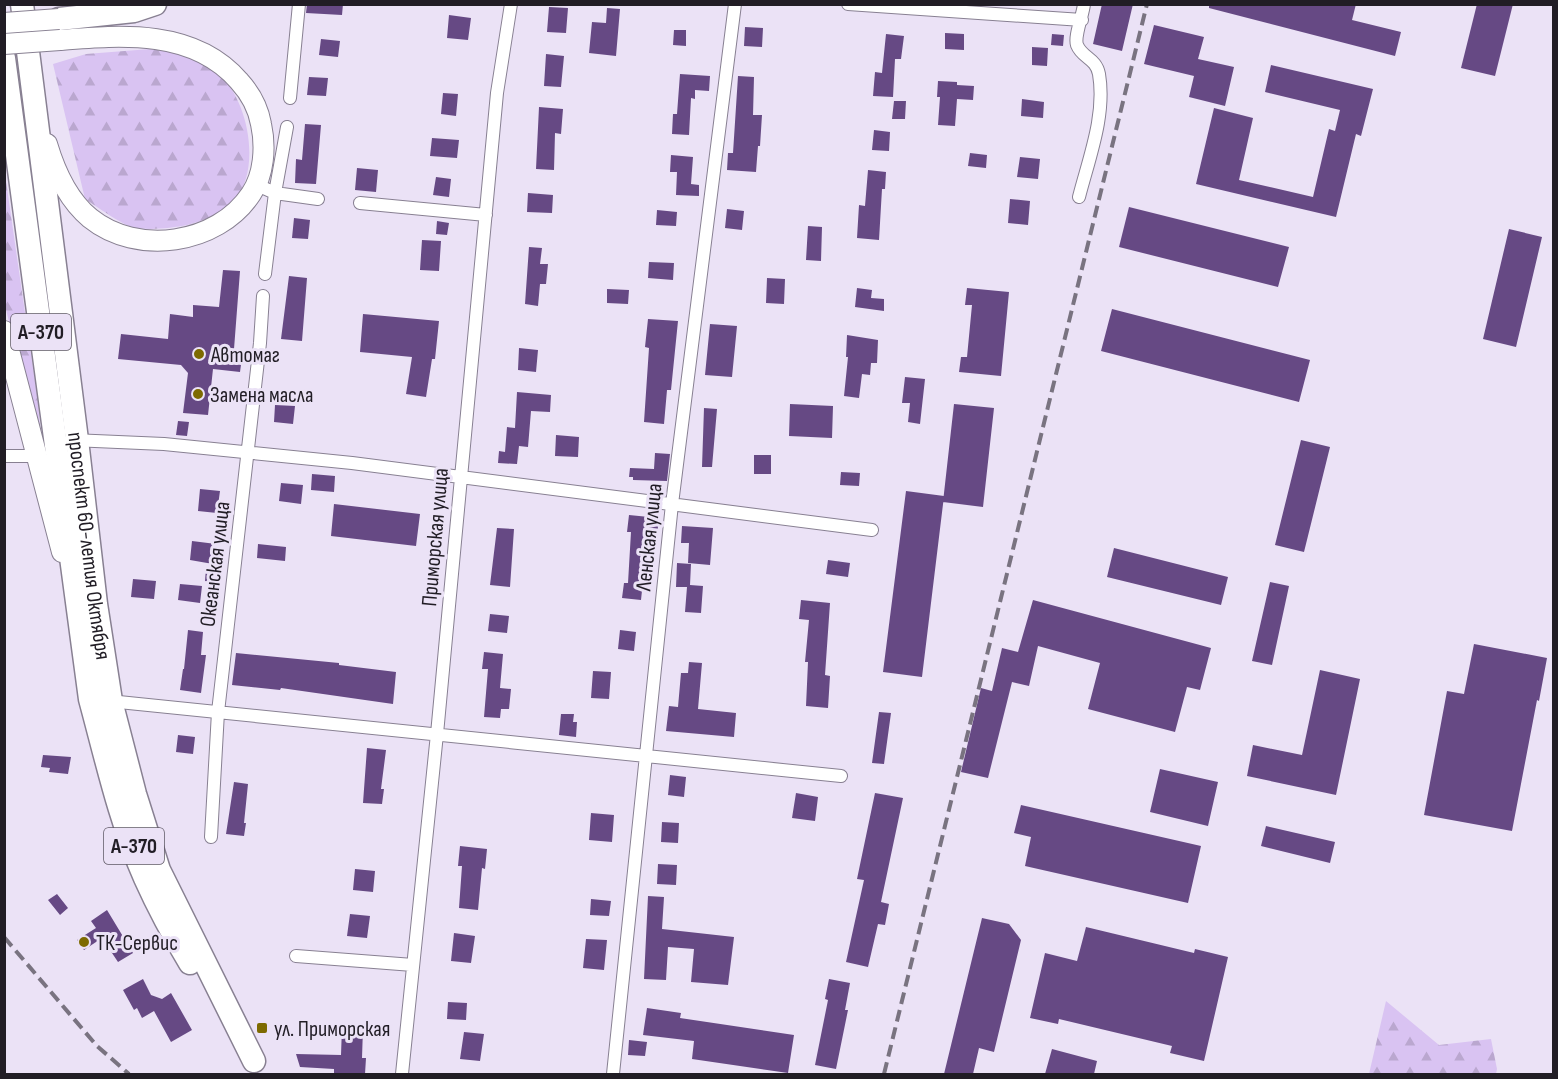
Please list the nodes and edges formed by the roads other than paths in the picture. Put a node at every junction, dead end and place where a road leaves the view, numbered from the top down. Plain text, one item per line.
1 (154, 4) edge
2 (299, 4) edge
3 (511, 4) edge
4 (735, 4) edge
5 (848, 4) edge
6 (1084, 4) edge
7 (18, 11) edge
8 (1082, 20) junction
9 (60, 29) junction
10 (4, 44) edge
11 (4, 58) edge
12 (290, 98) dead end
13 (36, 108) junction
14 (287, 127) dead end
15 (255, 184) junction
16 (274, 193) junction
17 (1079, 197) dead end
18 (318, 199) dead end
19 (360, 203) dead end
20 (486, 215) junction
21 (265, 274) dead end
22 (263, 296) dead end
23 (4, 331) edge
24 (67, 441) junction
25 (249, 453) junction
26 (4, 456) edge
27 (37, 456) junction
28 (460, 477) junction
29 (672, 504) junction
30 (872, 530) dead end
31 (77, 607) junction
32 (100, 700) junction
33 (218, 712) junction
34 (437, 734) junction
35 (647, 756) junction
36 (841, 776) dead end
37 (211, 837) dead end
38 (296, 956) dead end
39 (413, 965) junction
40 (258, 1067) edge
41 (402, 1074) edge
42 (613, 1074) edge

1 - 9 highway
2 - 12 street
3 - 20 street, Приморская улица
4 - 29 street, Ленская улица
5 - 8 street
6 - 8 street
7 - 9 main road, bridge
7 - 13 highway, проспект 60-летия Октября / А-370
8 - 17 street
9 - 10 main road, bridge
9 - 15 main road
11 - 24 highway, проспект 60-летия Октября / А-370
13 - 15 main road
13 - 24 highway, проспект 60-летия Октября / А-370
14 - 16 street
15 - 16 street
16 - 18 street
16 - 21 street
19 - 20 street
20 - 28 street, Приморская улица
22 - 25 street, Океанская улица
23 - 27 main road
24 - 25 street
24 - 31 highway, проспект 60-летия Октября / А-370
24 - 32 highway, проспект 60-летия Октября / А-370
25 - 28 street
25 - 33 street, Океанская улица
26 - 27 street
27 - 31 main road
28 - 29 street
28 - 34 street, Приморская улица
29 - 30 street
29 - 35 street, Ленская улица
31 - 32 highway, проспект 60-летия Октября / А-370
32 - 33 street
32 - 40 highway, проспект 60-летия Октября / А-370
33 - 34 street
33 - 37 street, Океанская улица
34 - 35 street
34 - 39 street, Приморская улица
35 - 36 street
35 - 42 street, Ленская улица
38 - 39 street
39 - 41 street, Приморская улица

